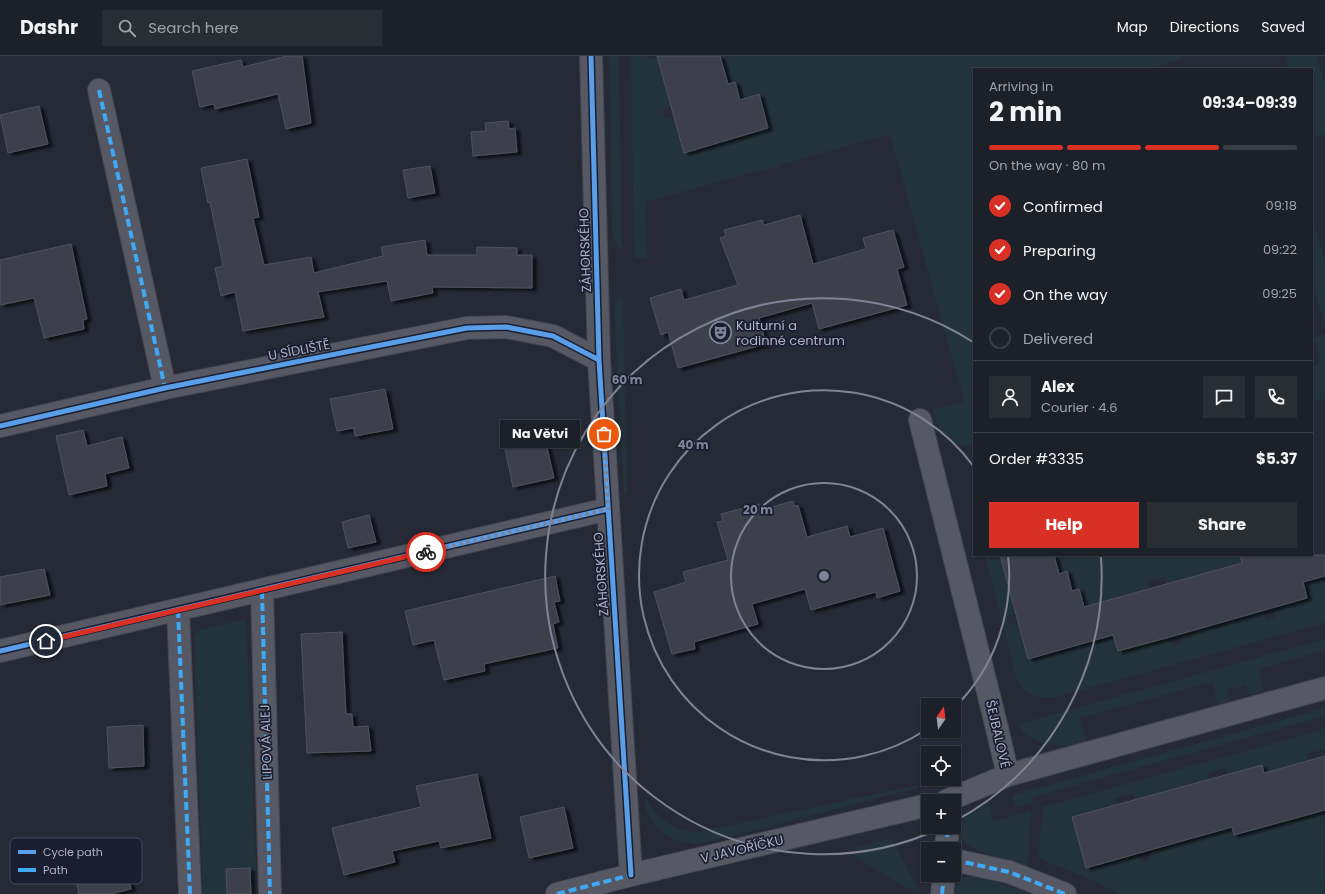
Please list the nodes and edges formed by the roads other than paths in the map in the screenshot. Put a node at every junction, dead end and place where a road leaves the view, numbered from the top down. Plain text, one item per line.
1 (591, 56) edge
2 (99, 90) dead end
3 (599, 360) junction
4 (165, 388) junction
5 (920, 420) dead end
6 (0, 426) edge
7 (608, 509) junction
8 (262, 591) junction
9 (178, 610) junction
10 (0, 651) edge
11 (1325, 688) edge
12 (1008, 775) junction
13 (961, 795) edge
14 (921, 807) edge
15 (961, 862) edge
16 (631, 875) junction
17 (943, 882) edge
18 (190, 894) edge
19 (270, 894) edge
20 (557, 894) edge
21 (942, 894) edge
22 (1064, 894) edge

1 - 3 street, ZÁHORSKÉHO
2 - 4 street
3 - 4 street, U SÍDLIŠTĚ
3 - 7 street, ZÁHORSKÉHO
4 - 6 street, U SÍDLIŠTĚ
5 - 12 street, ŠEJBALOVÉ
7 - 8 street
7 - 16 street, ZÁHORSKÉHO
8 - 9 street
8 - 19 street, LIPOVÁ ALEJ
9 - 10 street
9 - 18 street
11 - 12 street, ŠEJBALOVÉ
12 - 13 street
14 - 16 street, V JAVOŘÍČKU
15 - 22 street
16 - 20 street, V JAVOŘÍČKU
17 - 21 street

